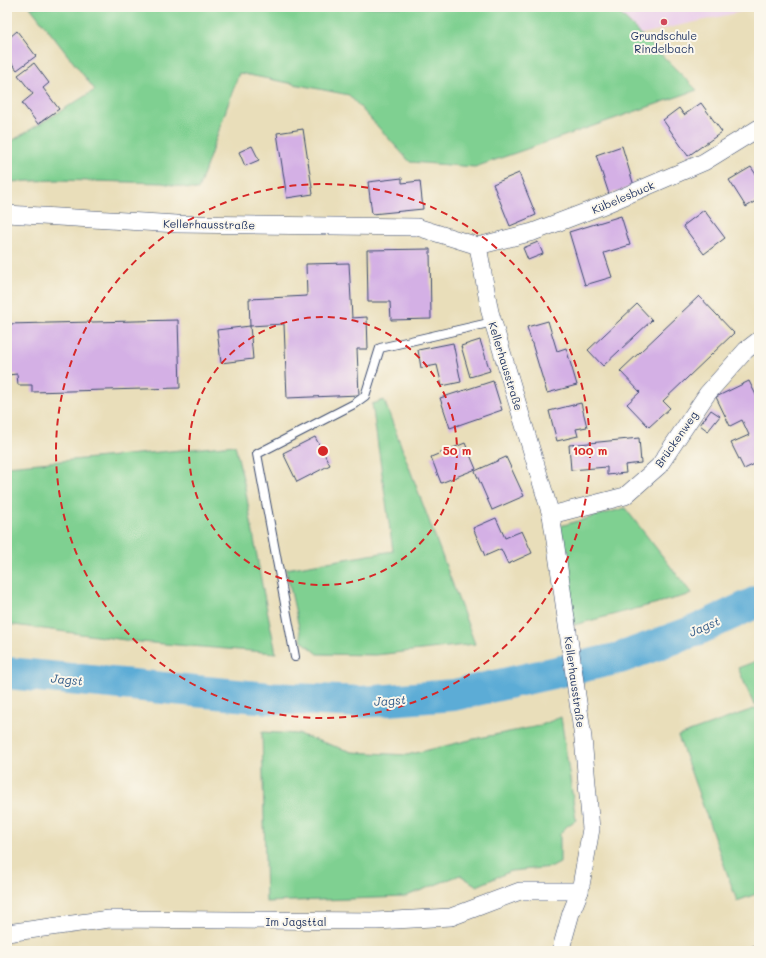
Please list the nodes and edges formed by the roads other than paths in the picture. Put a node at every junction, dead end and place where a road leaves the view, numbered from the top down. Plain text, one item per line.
1 (759, 128) edge
2 (7, 214) edge
3 (478, 246) junction
4 (493, 322) junction
5 (759, 340) edge
6 (551, 515) junction
7 (295, 657) dead end
8 (580, 891) junction
9 (7, 933) edge
10 (563, 951) edge

1 - 3 street, Kübelesbuck
2 - 3 street, Kellerhausstraße
3 - 4 street, Kellerhausstraße
4 - 6 street, Kellerhausstraße
4 - 7 lane
5 - 6 street, Brückenweg
6 - 8 street, Kellerhausstraße
8 - 9 street, Im Jagsttal
8 - 10 street, Kellerhausstraße

